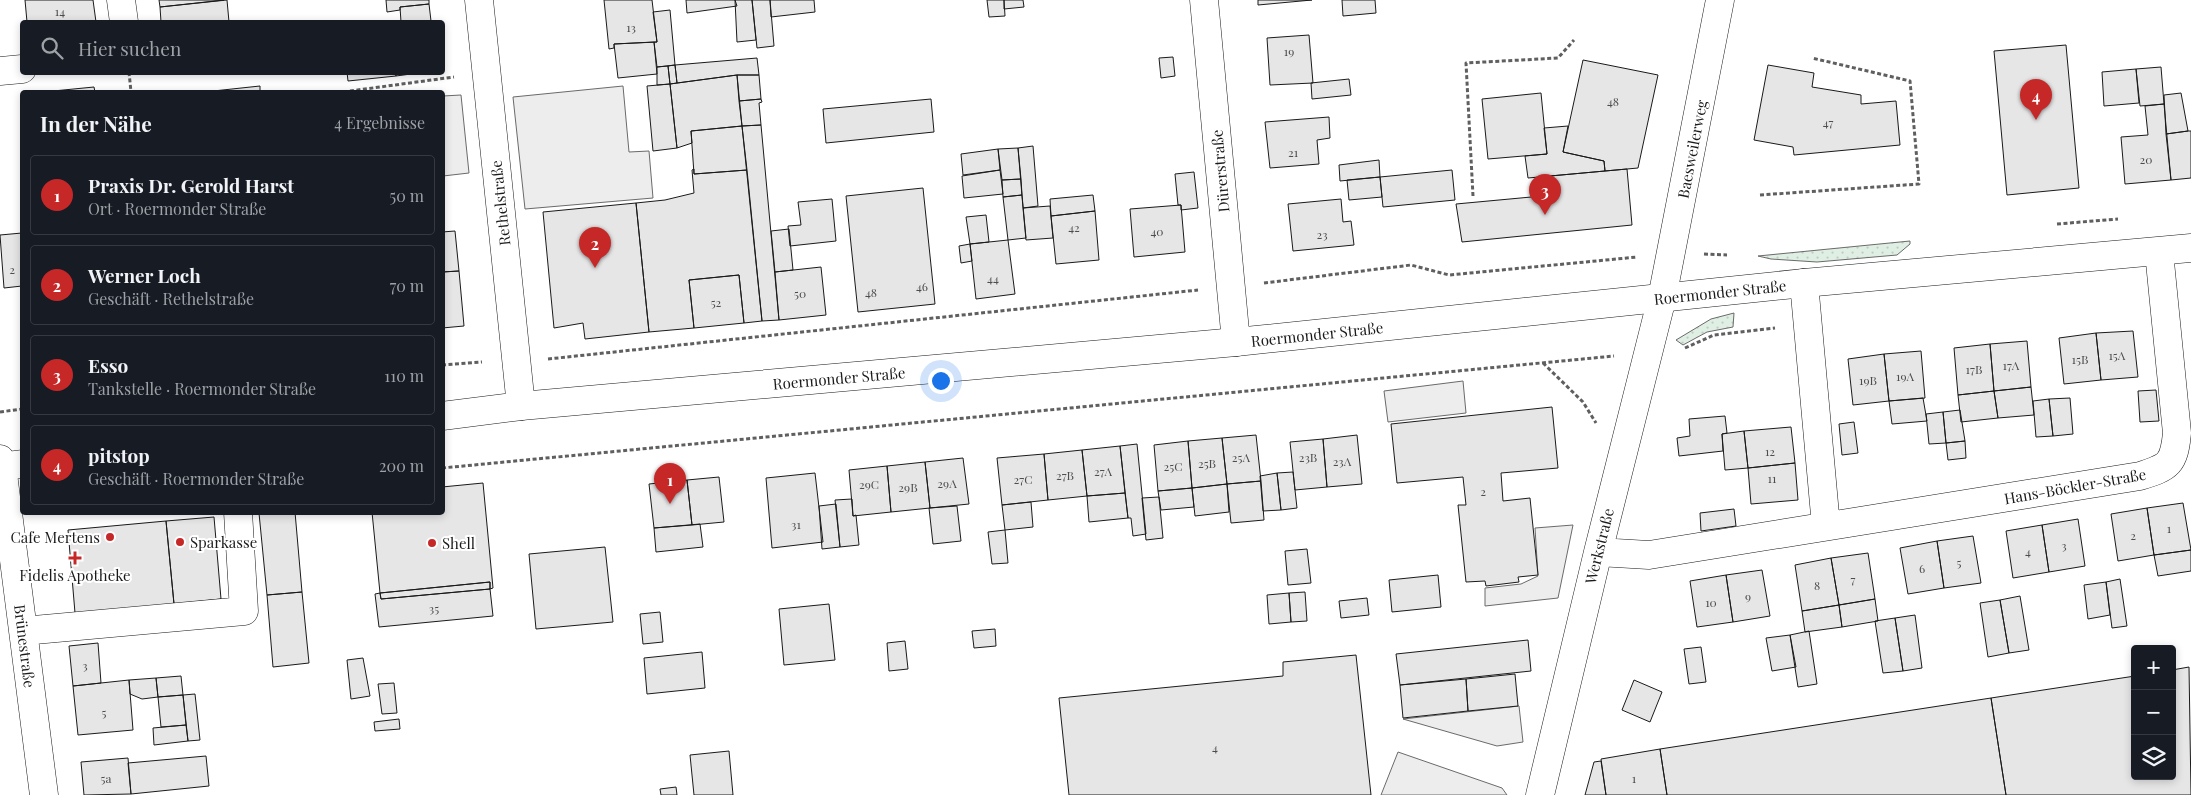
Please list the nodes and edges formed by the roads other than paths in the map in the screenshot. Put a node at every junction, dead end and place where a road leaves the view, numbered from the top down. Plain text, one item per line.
1 (121, 0) edge
2 (479, 0) edge
3 (1204, 0) edge
4 (1720, 0) edge
5 (124, 20) edge
6 (20, 69) edge
7 (0, 71) edge
8 (2191, 248) edge
9 (2159, 252) junction
10 (1804, 283) junction
11 (1662, 298) junction
12 (1236, 342) junction
13 (521, 406) junction
14 (445, 416) edge
15 (6, 464) edge
16 (238, 515) edge
17 (1826, 526) junction
18 (1598, 552) junction
19 (23, 631) junction
20 (44, 795) edge
21 (1540, 795) edge

1 - 5 street
2 - 13 street, Rethelstraße
3 - 12 street, Dürerstraße
4 - 11 street, Baesweilerweg
6 - 7 street
8 - 9 street, Roermonder Straße
9 - 10 street, Roermonder Straße
9 - 17 street, Hans-Böckler-Straße
10 - 11 street, Roermonder Straße
10 - 17 street
11 - 12 street, Roermonder Straße
11 - 18 street, Werkstraße
12 - 13 street, Roermonder Straße
13 - 14 street, Roermonder Straße
15 - 19 street, Brünestraße
16 - 19 street
17 - 18 street, Hans-Böckler-Straße
18 - 21 street, Werkstraße
19 - 20 street, Brünestraße

